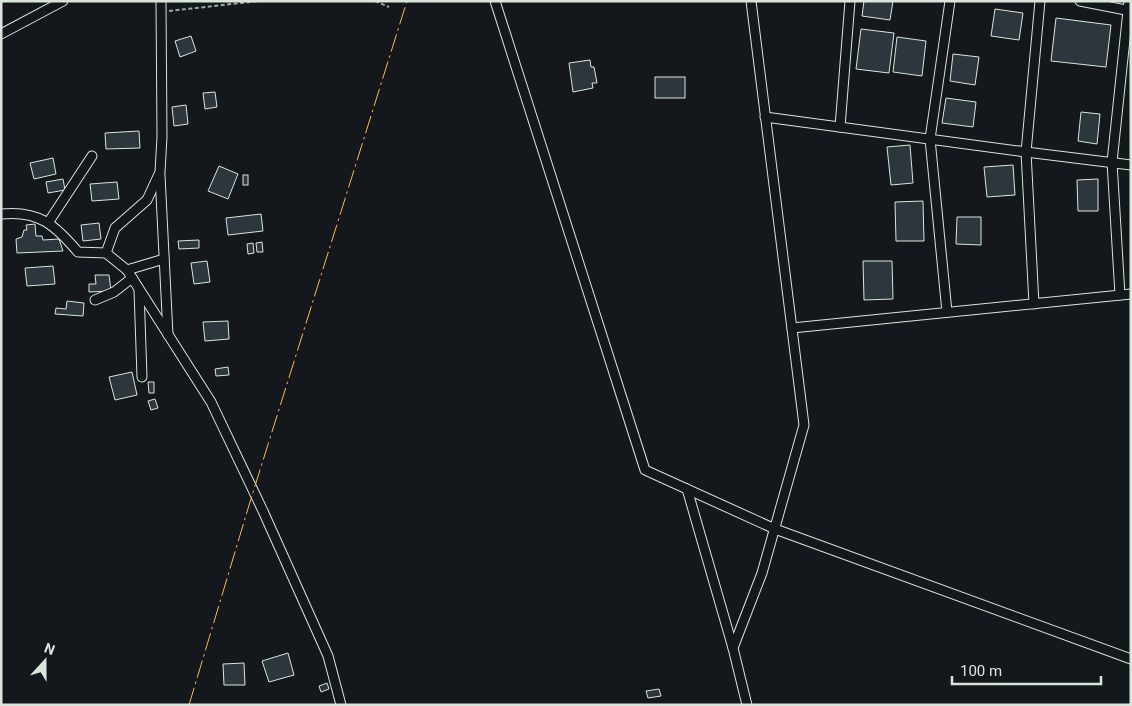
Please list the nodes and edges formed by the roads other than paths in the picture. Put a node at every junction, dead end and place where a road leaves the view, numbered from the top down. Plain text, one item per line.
1 (63, 1) edge
2 (161, 1) edge
3 (495, 1) edge
4 (751, 1) edge
5 (850, 1) edge
6 (950, 1) edge
7 (1040, 1) edge
8 (1080, 1) edge
9 (1129, 8) edge
10 (1, 34) edge
11 (765, 117) junction
12 (840, 127) junction
13 (930, 139) junction
14 (1026, 152) junction
15 (92, 156) dead end
16 (1112, 162) junction
17 (1131, 165) edge
18 (160, 172) junction
19 (1, 214) edge
20 (48, 223) junction
21 (106, 253) junction
22 (164, 259) junction
23 (130, 274) junction
24 (139, 289) junction
25 (1131, 294) edge
26 (1120, 295) junction
27 (95, 300) dead end
28 (1034, 304) junction
29 (947, 312) junction
30 (792, 328) junction
31 (168, 335) junction
32 (142, 377) dead end
33 (687, 490) junction
34 (775, 529) junction
35 (732, 648) junction
36 (1131, 659) edge
37 (341, 705) edge
38 (747, 705) edge

1 - 10 street
2 - 18 street
3 - 33 street
4 - 11 street
5 - 12 street
6 - 13 street
7 - 14 street
8 - 9 street
9 - 16 street
11 - 12 street
11 - 30 street
12 - 13 street
13 - 14 street
13 - 29 street
14 - 16 street
14 - 28 street
15 - 20 street
16 - 17 street
16 - 26 street
18 - 21 street
18 - 22 street
19 - 20 street
20 - 21 street
21 - 23 street
22 - 23 street
22 - 31 street
23 - 24 street
23 - 27 street
24 - 31 street
24 - 32 street
25 - 26 street
26 - 28 street
28 - 29 street
29 - 30 street
30 - 34 street
31 - 37 street
33 - 34 street
33 - 35 street
34 - 35 street
34 - 36 street
35 - 38 street

